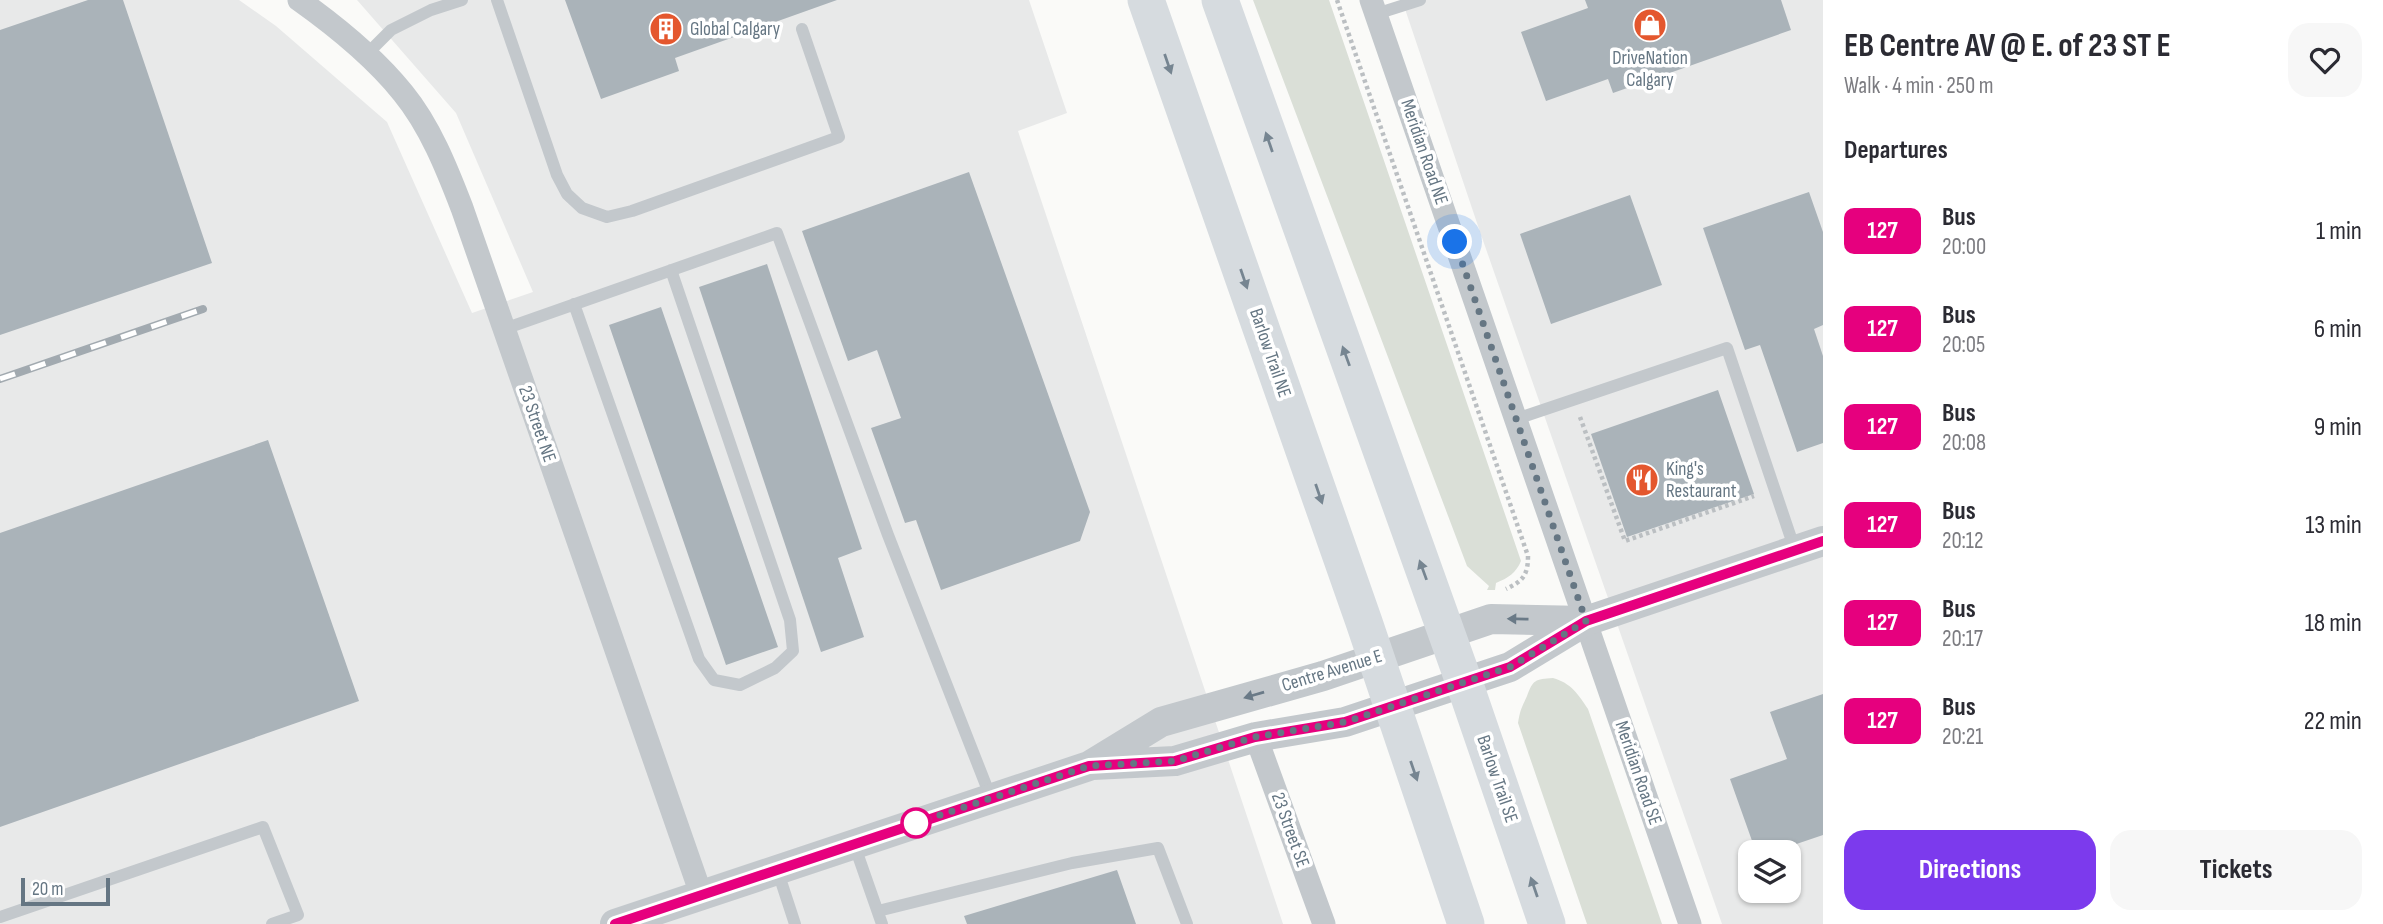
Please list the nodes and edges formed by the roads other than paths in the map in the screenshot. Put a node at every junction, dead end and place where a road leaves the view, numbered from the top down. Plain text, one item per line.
1 (299, 0) edge
2 (462, 0) edge
3 (497, 0) edge
4 (1146, 0) edge
5 (1220, 0) edge
6 (1420, 0) edge
7 (1374, 7) edge
8 (802, 29) dead end
9 (367, 54) junction
10 (671, 270) junction
11 (574, 304) junction
12 (504, 329) junction
13 (1516, 419) junction
14 (1809, 545) edge
15 (1586, 621) junction
16 (1447, 634) junction
17 (1376, 658) junction
18 (1464, 682) junction
19 (1392, 706) junction
20 (1255, 737) junction
21 (1089, 766) junction
22 (991, 798) junction
23 (854, 844) junction
24 (777, 869) junction
25 (701, 894) junction
26 (0, 917) edge
27 (880, 918) edge
28 (272, 924) edge
29 (615, 924) edge
30 (796, 924) edge
31 (1187, 924) edge
32 (1324, 924) edge
33 (1466, 924) edge
34 (1546, 924) edge
35 (1690, 924) edge

1 - 9 street, 23 Street NE
2 - 9 lane
3 - 8 lane
4 -> 17 main road, Barlow Trail NE
16 -> 5 main road
6 - 7 lane
7 - 13 street, Meridian Road NE
9 - 12 street, 23 Street NE
10 - 11 lane
10 - 11 lane
10 - 22 lane
11 - 12 lane
12 - 25 street, 23 Street NE
13 - 14 lane
13 - 15 street, Meridian Road NE
14 - 15 street, Centre Avenue E
15 -> 16 street, Centre Avenue E
15 - 18 street, Centre Avenue E
15 - 35 street, Meridian Road SE
16 - 17 street, Centre Avenue E
16 - 18 main road, Barlow Trail SE
17 - 19 main road, Barlow Trail NE
17 -> 21 street, Centre Avenue E
18 - 19 street, Centre Avenue E
34 -> 18 main road, Barlow Trail SE
19 - 20 street, Centre Avenue E
19 -> 33 main road
20 - 21 street, Centre Avenue E
20 - 32 street, 23 Street SE
21 - 22 street, Centre Avenue E
22 - 23 street, Centre Avenue E
23 - 24 street, Centre Avenue E
23 - 27 lane
24 - 25 street, Centre Avenue E
24 - 30 lane
25 - 29 street, Centre Avenue E
26 - 28 lane
27 - 31 lane

